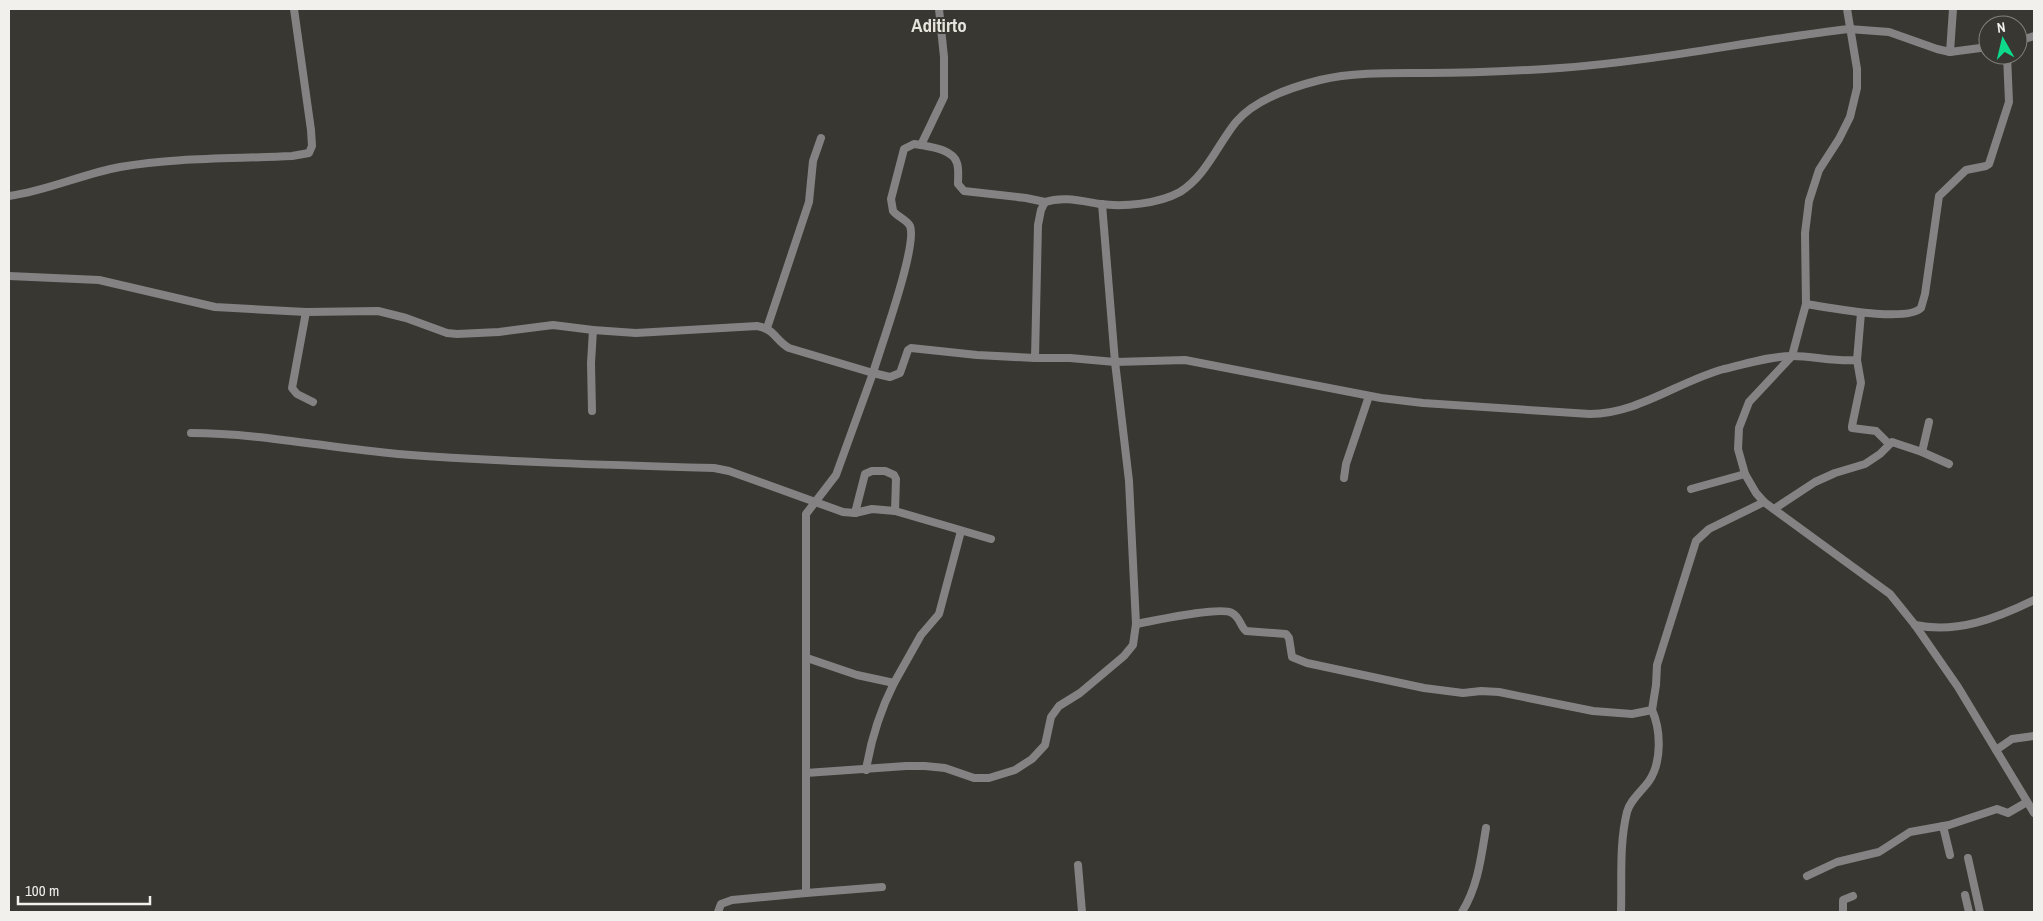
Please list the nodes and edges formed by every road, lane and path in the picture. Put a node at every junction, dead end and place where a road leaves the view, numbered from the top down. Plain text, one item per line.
1 (294, 9) edge
2 (939, 9) edge
3 (1846, 9) edge
4 (1954, 9) edge
5 (1849, 29) junction
6 (1978, 48) edge
7 (1950, 52) junction
8 (2007, 65) edge
9 (820, 138) dead end
10 (921, 144) junction
11 (9, 196) edge
12 (1045, 202) junction
13 (1102, 204) junction
14 (9, 276) edge
15 (1806, 304) junction
16 (306, 312) junction
17 (1861, 313) junction
18 (766, 328) junction
19 (593, 330) junction
20 (1792, 356) junction
21 (1035, 358) junction
22 (1857, 360) junction
23 (1115, 362) junction
24 (873, 374) junction
25 (1369, 396) junction
26 (313, 402) dead end
27 (592, 410) dead end
28 (1930, 422) dead end
29 (190, 433) dead end
30 (1889, 444) junction
31 (1922, 452) junction
32 (1949, 464) dead end
33 (1744, 474) junction
34 (1344, 478) dead end
35 (1691, 489) dead end
36 (1764, 502) junction
37 (813, 503) junction
38 (1774, 510) junction
39 (895, 511) junction
40 (855, 513) junction
41 (961, 531) junction
42 (991, 539) dead end
43 (2034, 600) edge
44 (1136, 624) junction
45 (1915, 625) junction
46 (807, 658) junction
47 (894, 683) junction
48 (1652, 710) junction
49 (2034, 736) edge
50 (1996, 750) junction
51 (866, 770) junction
52 (806, 773) junction
53 (2027, 802) junction
54 (2034, 813) edge
55 (1943, 826) junction
56 (1486, 828) dead end
57 (1950, 854) dead end
58 (1968, 858) dead end
59 (1078, 865) dead end
60 (1807, 876) dead end
61 (882, 886) dead end
62 (806, 893) junction
63 (1965, 895) dead end
64 (1853, 896) dead end
65 (718, 912) edge
66 (1082, 912) edge
67 (1462, 912) edge
68 (1621, 912) edge
69 (1843, 912) edge
70 (1969, 912) edge
71 (1980, 912) edge

1 - 11 street
2 - 10 street
3 - 5 street
4 - 7 street
5 - 7 street
5 - 13 street
5 - 15 street
6 - 7 street
8 - 17 street
9 - 18 street
10 - 12 street
10 - 24 street
12 - 13 street
12 - 21 street
13 - 23 street
14 - 16 street
15 - 17 street
15 - 20 street
16 - 19 street
16 - 26 street
17 - 22 street
18 - 19 street
18 - 24 street
19 - 27 street
20 - 22 street
20 - 25 street
20 - 33 street
21 - 23 street
21 - 24 street
22 - 30 street
23 - 25 street
23 - 44 street
24 - 37 street
25 - 34 street
28 - 31 street
29 - 37 street
30 - 31 street
30 - 38 street
31 - 32 street
33 - 35 street
33 - 36 street
36 - 38 street
36 - 48 street
37 - 40 street
37 - 46 street
38 - 45 street
39 - 40 street
39 - 40 street
39 - 41 street
41 - 42 street
41 - 47 street
43 - 45 street
44 - 48 street
44 - 51 street
45 - 50 street
46 - 47 street
46 - 52 street
47 - 51 street
48 - 68 street
49 - 50 street
50 - 53 street
51 - 52 street
52 - 62 street
53 - 54 street
53 - 55 street
55 - 57 street
55 - 60 street
56 - 67 street
58 - 71 street
59 - 66 street
61 - 62 street
62 - 65 street
63 - 70 street
64 - 69 street

